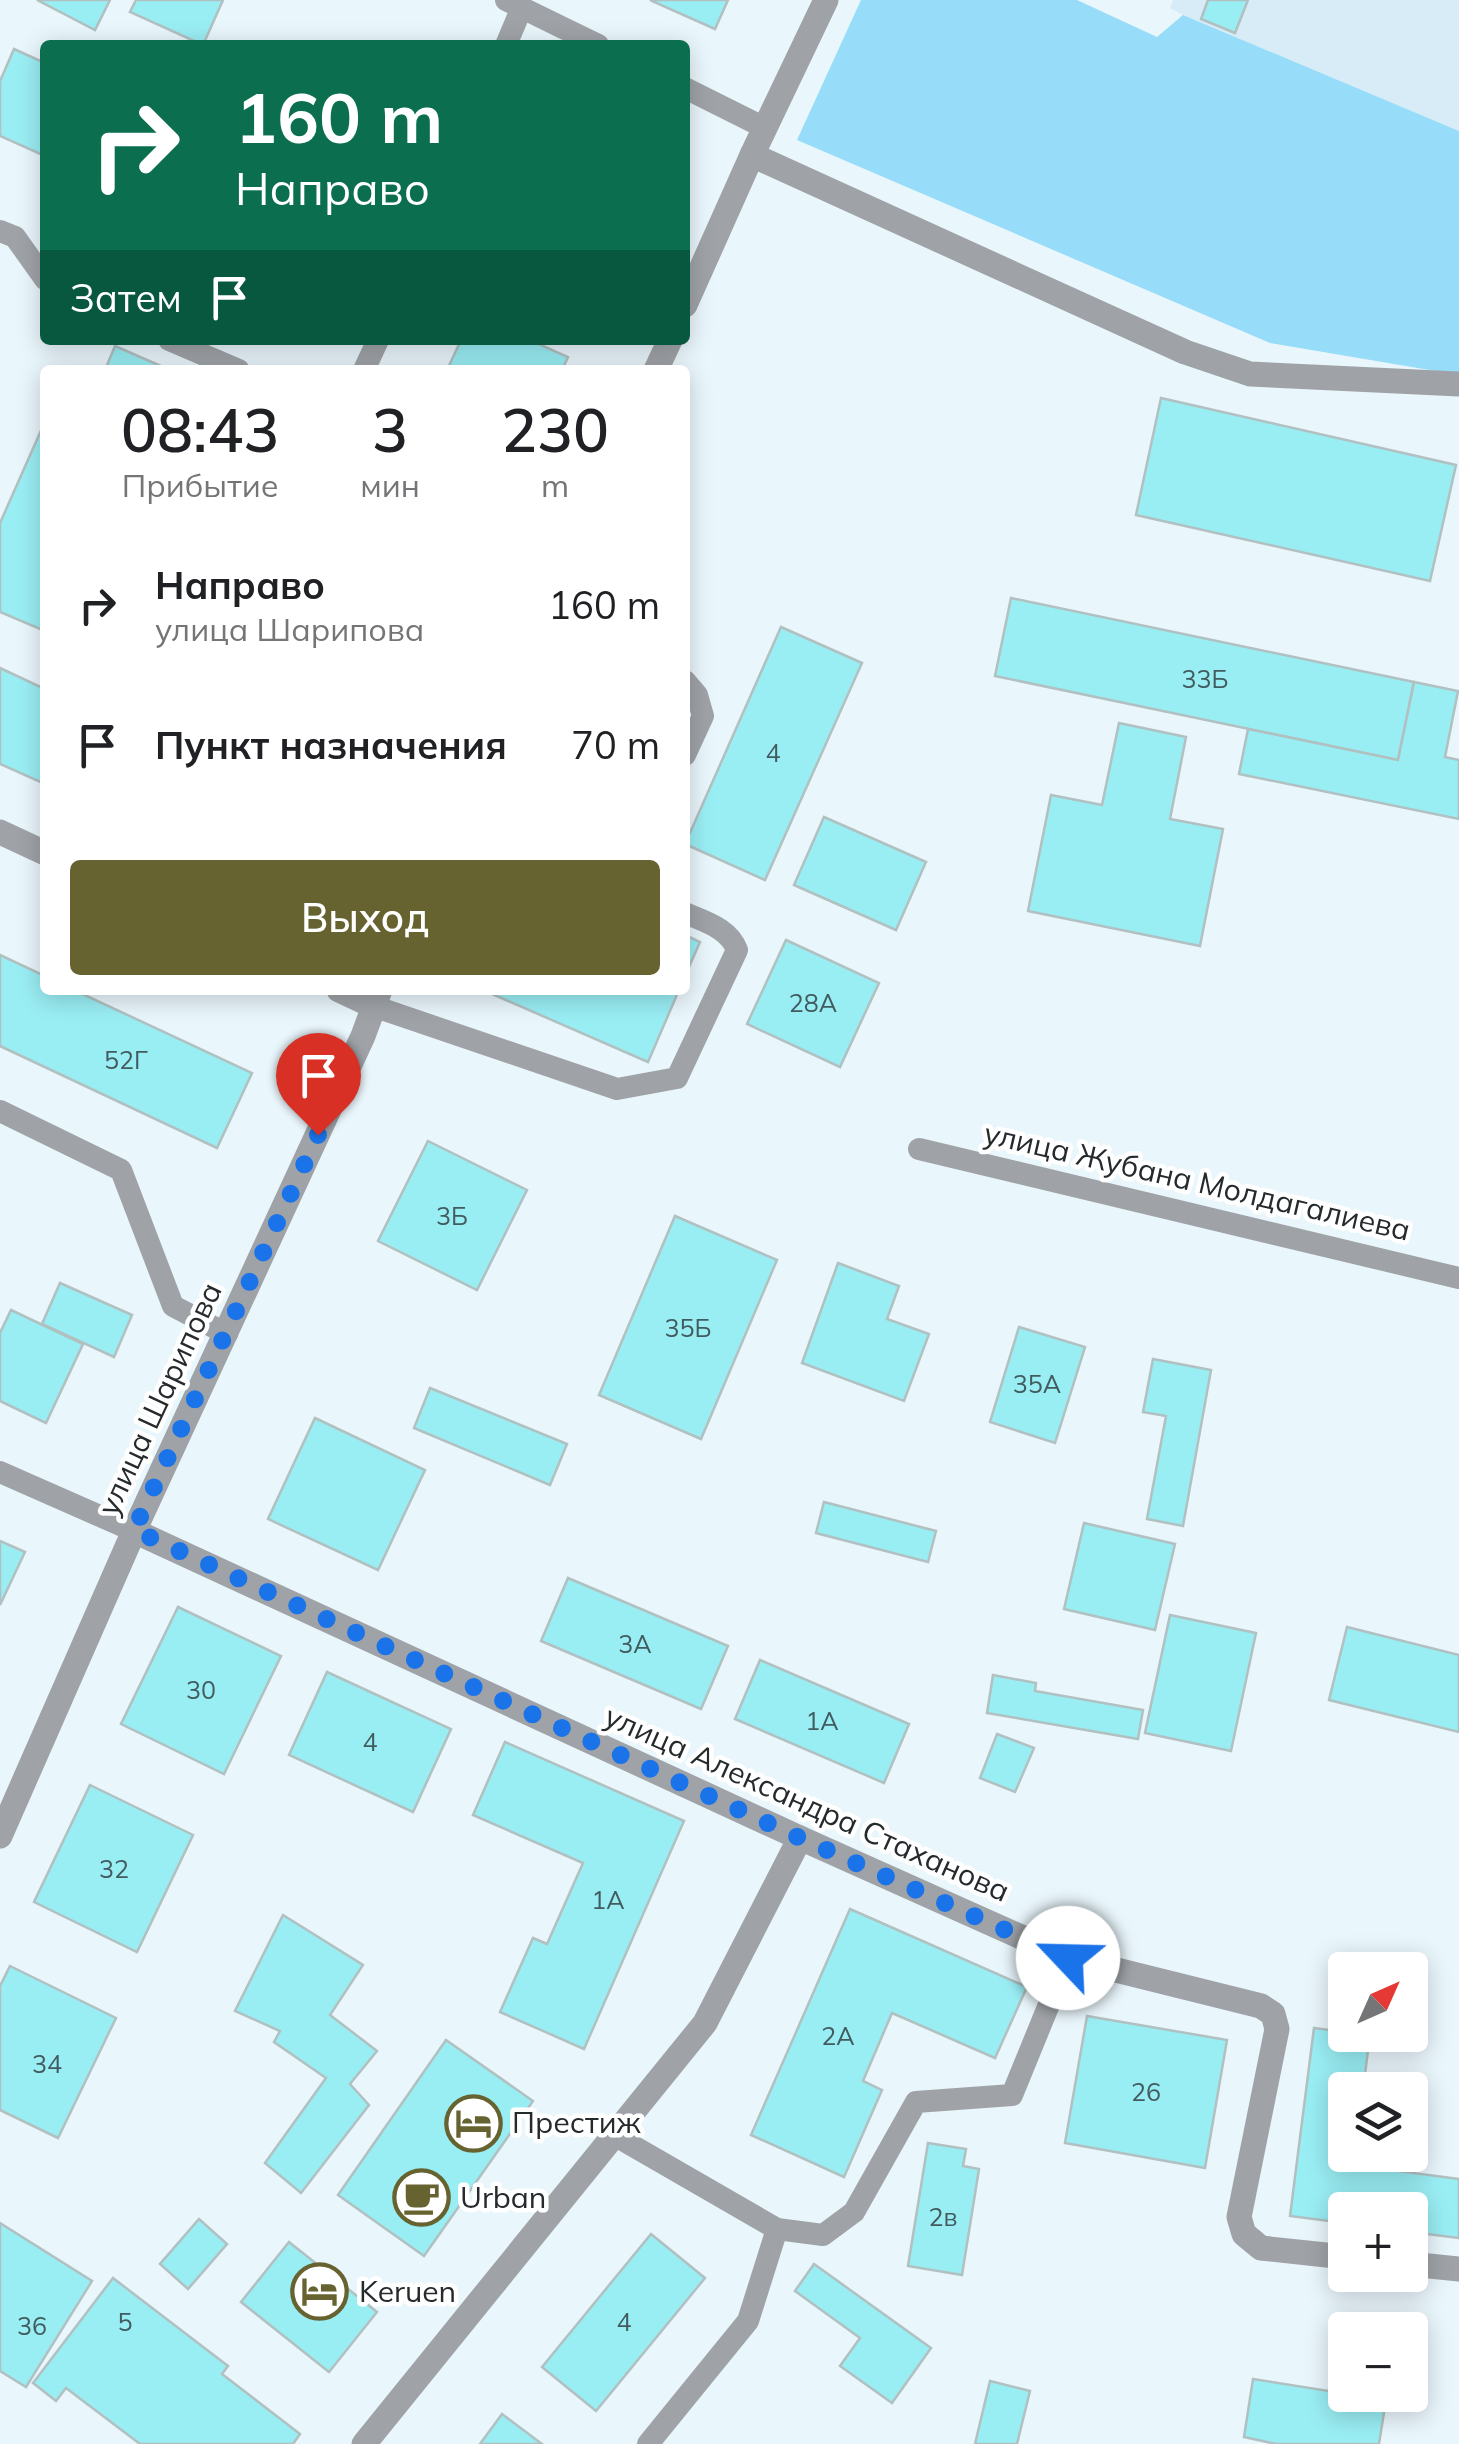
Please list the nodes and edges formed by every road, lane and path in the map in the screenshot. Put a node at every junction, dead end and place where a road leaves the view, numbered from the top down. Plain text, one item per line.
1 (826, 0) edge
2 (514, 4) edge
3 (507, 40) edge
4 (588, 40) edge
5 (690, 90) edge
6 (765, 128) junction
7 (752, 155) junction
8 (0, 231) edge
9 (40, 272) edge
10 (690, 294) edge
11 (180, 345) edge
12 (226, 365) edge
13 (1459, 384) edge
14 (690, 687) edge
15 (690, 744) edge
16 (0, 832) edge
17 (40, 851) edge
18 (690, 915) edge
19 (377, 998) edge
20 (0, 1111) edge
21 (920, 1149) dead end
22 (1459, 1278) edge
23 (227, 1334) junction
24 (0, 1472) edge
25 (134, 1530) junction
26 (0, 1836) edge
27 (800, 1838) junction
28 (1068, 1958) junction
29 (614, 2136) junction
30 (777, 2229) junction
31 (1328, 2254) edge
32 (1428, 2266) edge
33 (1459, 2269) edge
34 (364, 2444) edge
35 (648, 2444) edge

1 - 6 street
2 - 3 lane
2 - 4 lane
5 - 6 lane
6 - 7 street
7 - 10 street
7 - 13 street
8 - 9 lane
11 - 12 lane
14 - 15 lane
16 - 17 street
18 - 19 lane
19 - 23 street, улица Шарипова
20 - 23 lane
21 - 22 lane, улица Жубана Молдагалиева
23 - 25 street, улица Шарипова
24 - 25 lane
25 - 26 street, улица Шарипова
25 - 27 street, улица Александра Стаханова
27 - 28 street, улица Александра Стаханова
27 - 29 street
28 - 30 lane
28 - 31 street, улица Александра Стаханова
29 - 30 lane
29 - 34 street
30 - 35 lane
32 - 33 street

